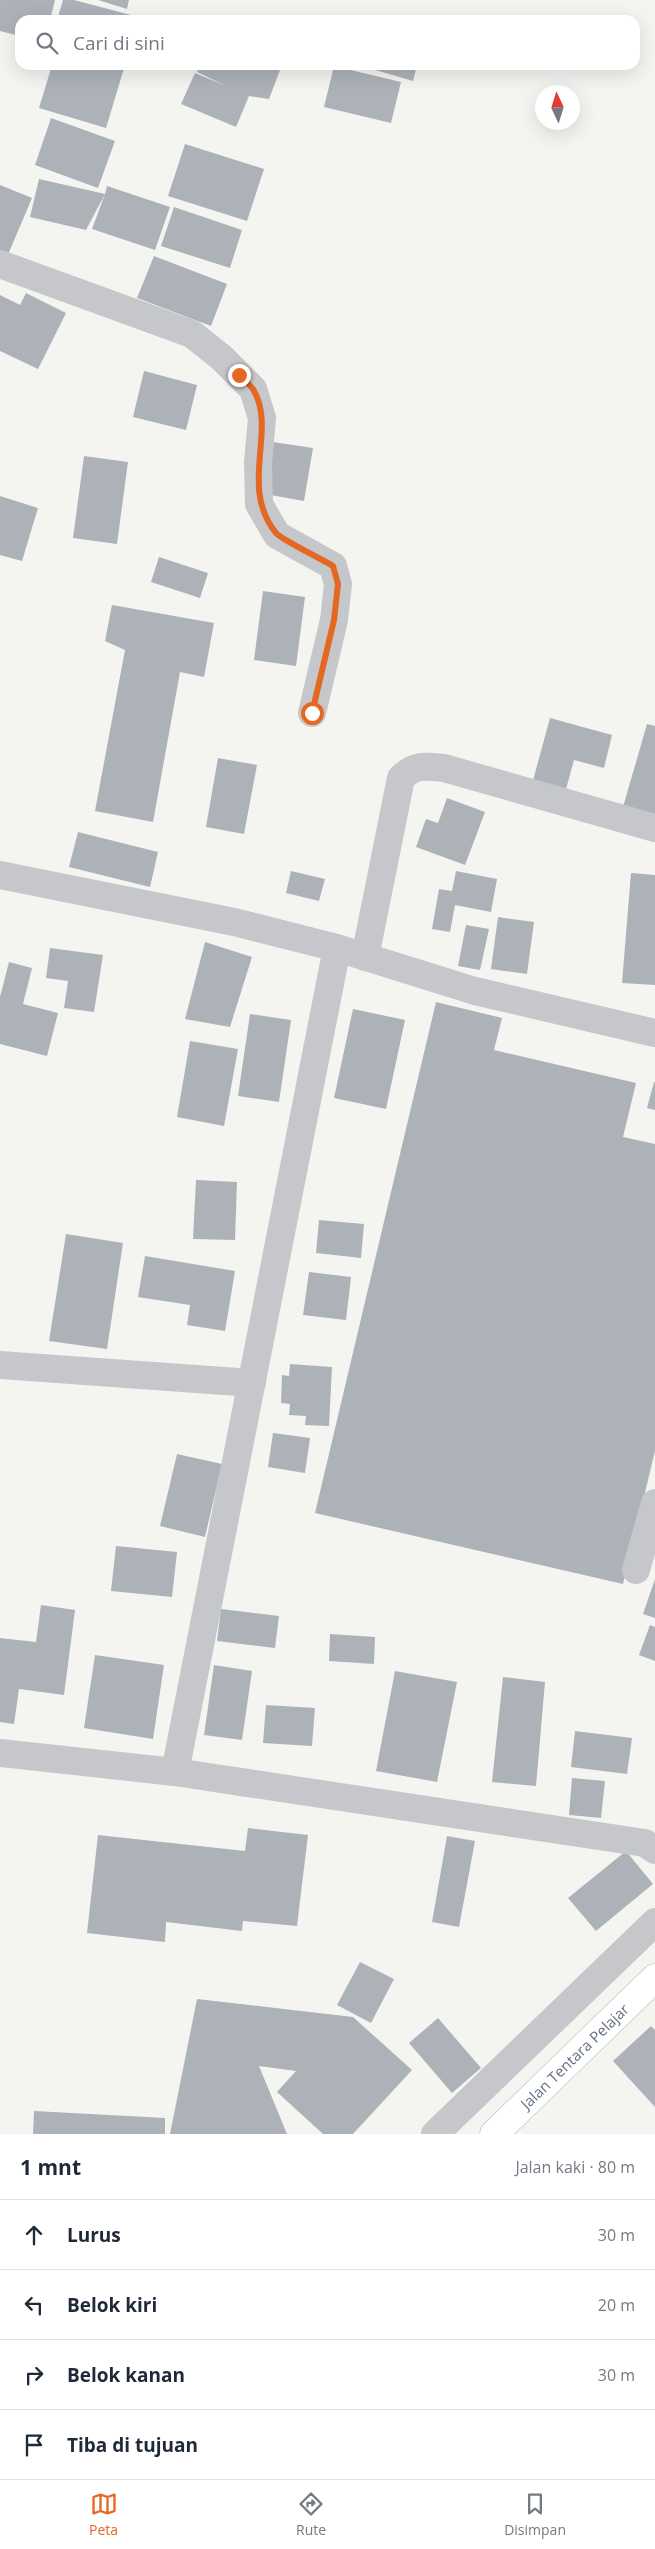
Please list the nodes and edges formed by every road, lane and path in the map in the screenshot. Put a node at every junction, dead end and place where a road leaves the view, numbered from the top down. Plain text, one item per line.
1 (0, 264) edge
2 (312, 713) dead end
3 (655, 828) edge
4 (0, 875) edge
5 (337, 948) junction
6 (365, 957) junction
7 (655, 1033) edge
8 (0, 1366) edge
9 (252, 1384) junction
10 (655, 1503) edge
11 (636, 1570) dead end
12 (0, 1753) edge
13 (175, 1772) junction
14 (655, 1850) edge
15 (655, 1922) edge
16 (655, 1978) edge
17 (435, 2134) edge
18 (494, 2134) edge

1 - 2 street
3 - 6 street
4 - 5 street
5 - 6 street
5 - 9 street
6 - 7 street
8 - 9 street
9 - 13 street
10 - 11 street
12 - 13 street
13 - 14 street
15 - 17 street
16 - 18 main road, Jalan Tentara Pelajar

